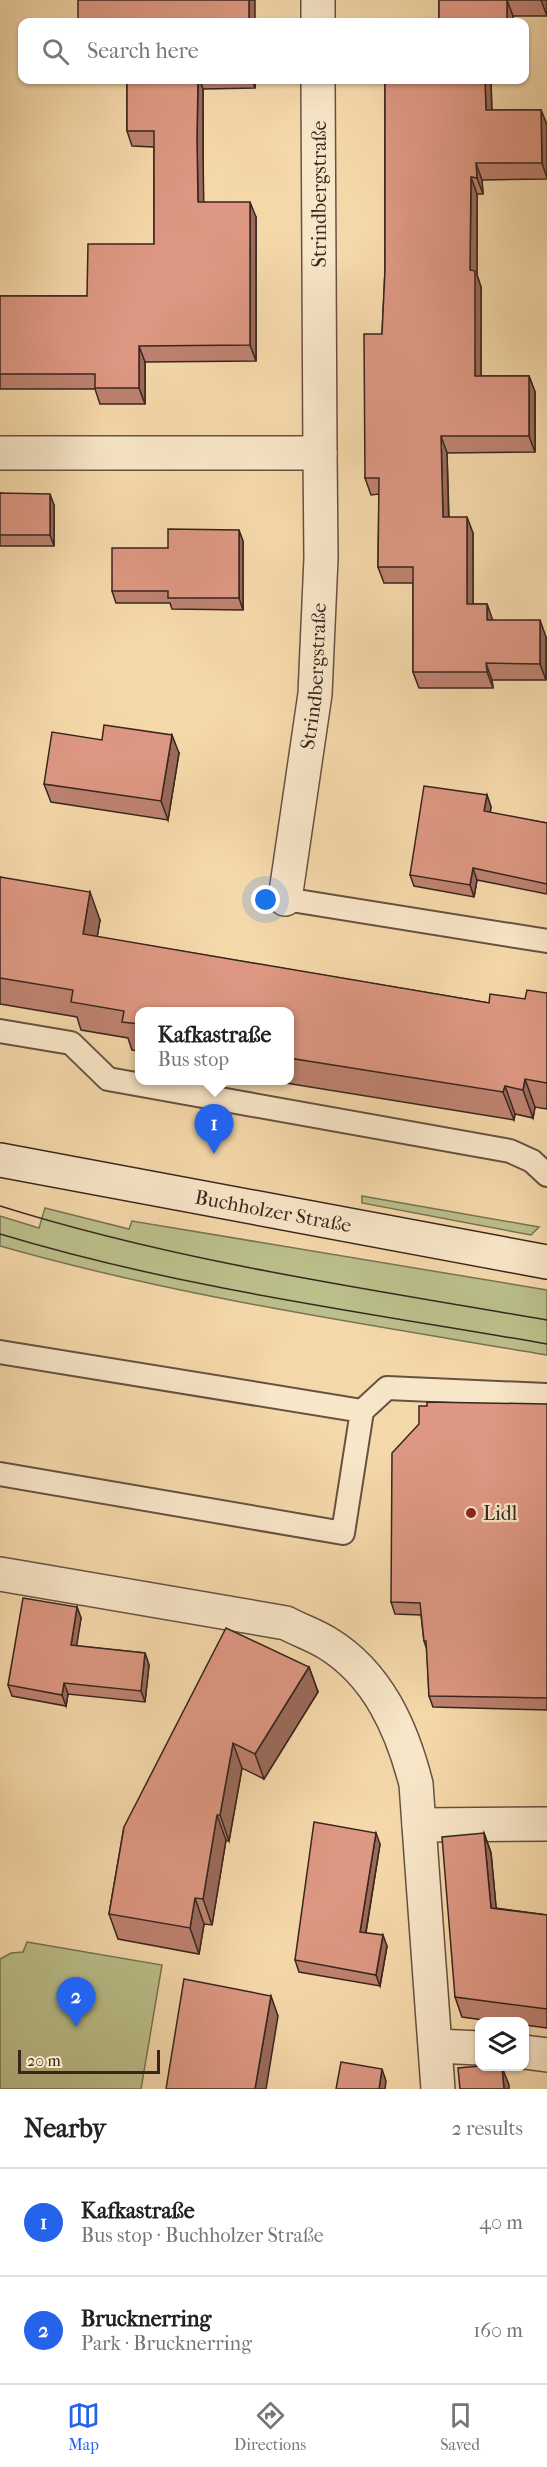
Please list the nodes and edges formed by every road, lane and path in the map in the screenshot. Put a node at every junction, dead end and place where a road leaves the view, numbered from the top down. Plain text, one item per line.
1 (318, 0) edge
2 (318, 18) edge
3 (318, 84) edge
4 (0, 453) edge
5 (320, 453) junction
6 (285, 899) joint
7 (547, 941) edge
8 (0, 1031) edge
9 (135, 1084) edge
10 (142, 1085) edge
11 (0, 1160) edge
12 (547, 1175) edge
13 (547, 1262) edge
14 (0, 1352) edge
15 (546, 1395) edge
16 (362, 1411) junction
17 (0, 1474) edge
18 (0, 1574) edge
19 (547, 1824) edge
20 (419, 1825) junction
21 (436, 2046) junction
22 (475, 2048) edge
23 (529, 2053) edge
24 (547, 2055) edge
25 (438, 2089) edge

1 - 2 street
3 - 5 street, Strindbergstraße
4 - 5 street
5 - 6 street, Strindbergstraße
6 - 7 lane
8 - 9 lane
10 - 12 lane
11 - 13 street, Buchholzer Straße
14 - 16 lane
15 - 16 lane
16 - 17 lane
18 - 20 street
19 - 20 street
20 - 21 street
21 - 22 street
21 - 25 street
23 - 24 street

